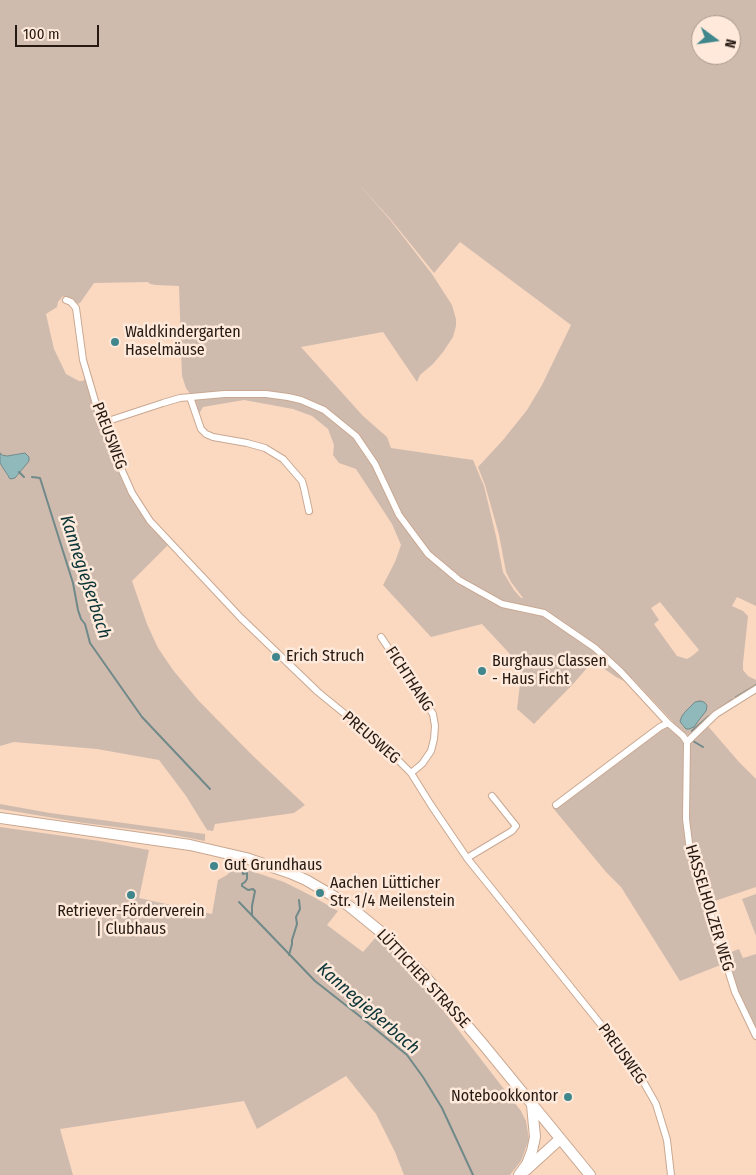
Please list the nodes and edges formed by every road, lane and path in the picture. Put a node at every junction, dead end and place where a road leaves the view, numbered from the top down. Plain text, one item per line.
1 (66, 300) dead end
2 (190, 396) junction
3 (102, 423) junction
4 (309, 511) dead end
5 (381, 637) dead end
6 (756, 688) edge
7 (668, 723) junction
8 (687, 742) junction
9 (410, 774) junction
10 (492, 796) dead end
11 (556, 805) dead end
12 (0, 818) edge
13 (468, 858) junction
14 (756, 1036) edge
15 (532, 1104) junction
16 (560, 1139) junction
17 (520, 1175) edge
18 (590, 1175) edge
19 (672, 1175) edge

1 - 3 street, PREUSWEG
2 - 3 street
2 - 4 street
2 - 7 street
3 - 9 street, PREUSWEG
5 - 9 street, FICHTHANG
6 - 8 street
7 - 8 street
7 - 11 street
8 - 14 street, HASSELHOLZER WEG
9 - 13 street, PREUSWEG
10 - 13 street
12 - 15 main road, LÜTTICHER STRASSE
13 - 19 street, PREUSWEG
15 - 16 main road, LÜTTICHER STRASSE
15 - 17 main road
16 - 17 main road
16 - 18 main road, LÜTTICHER STRASSE

